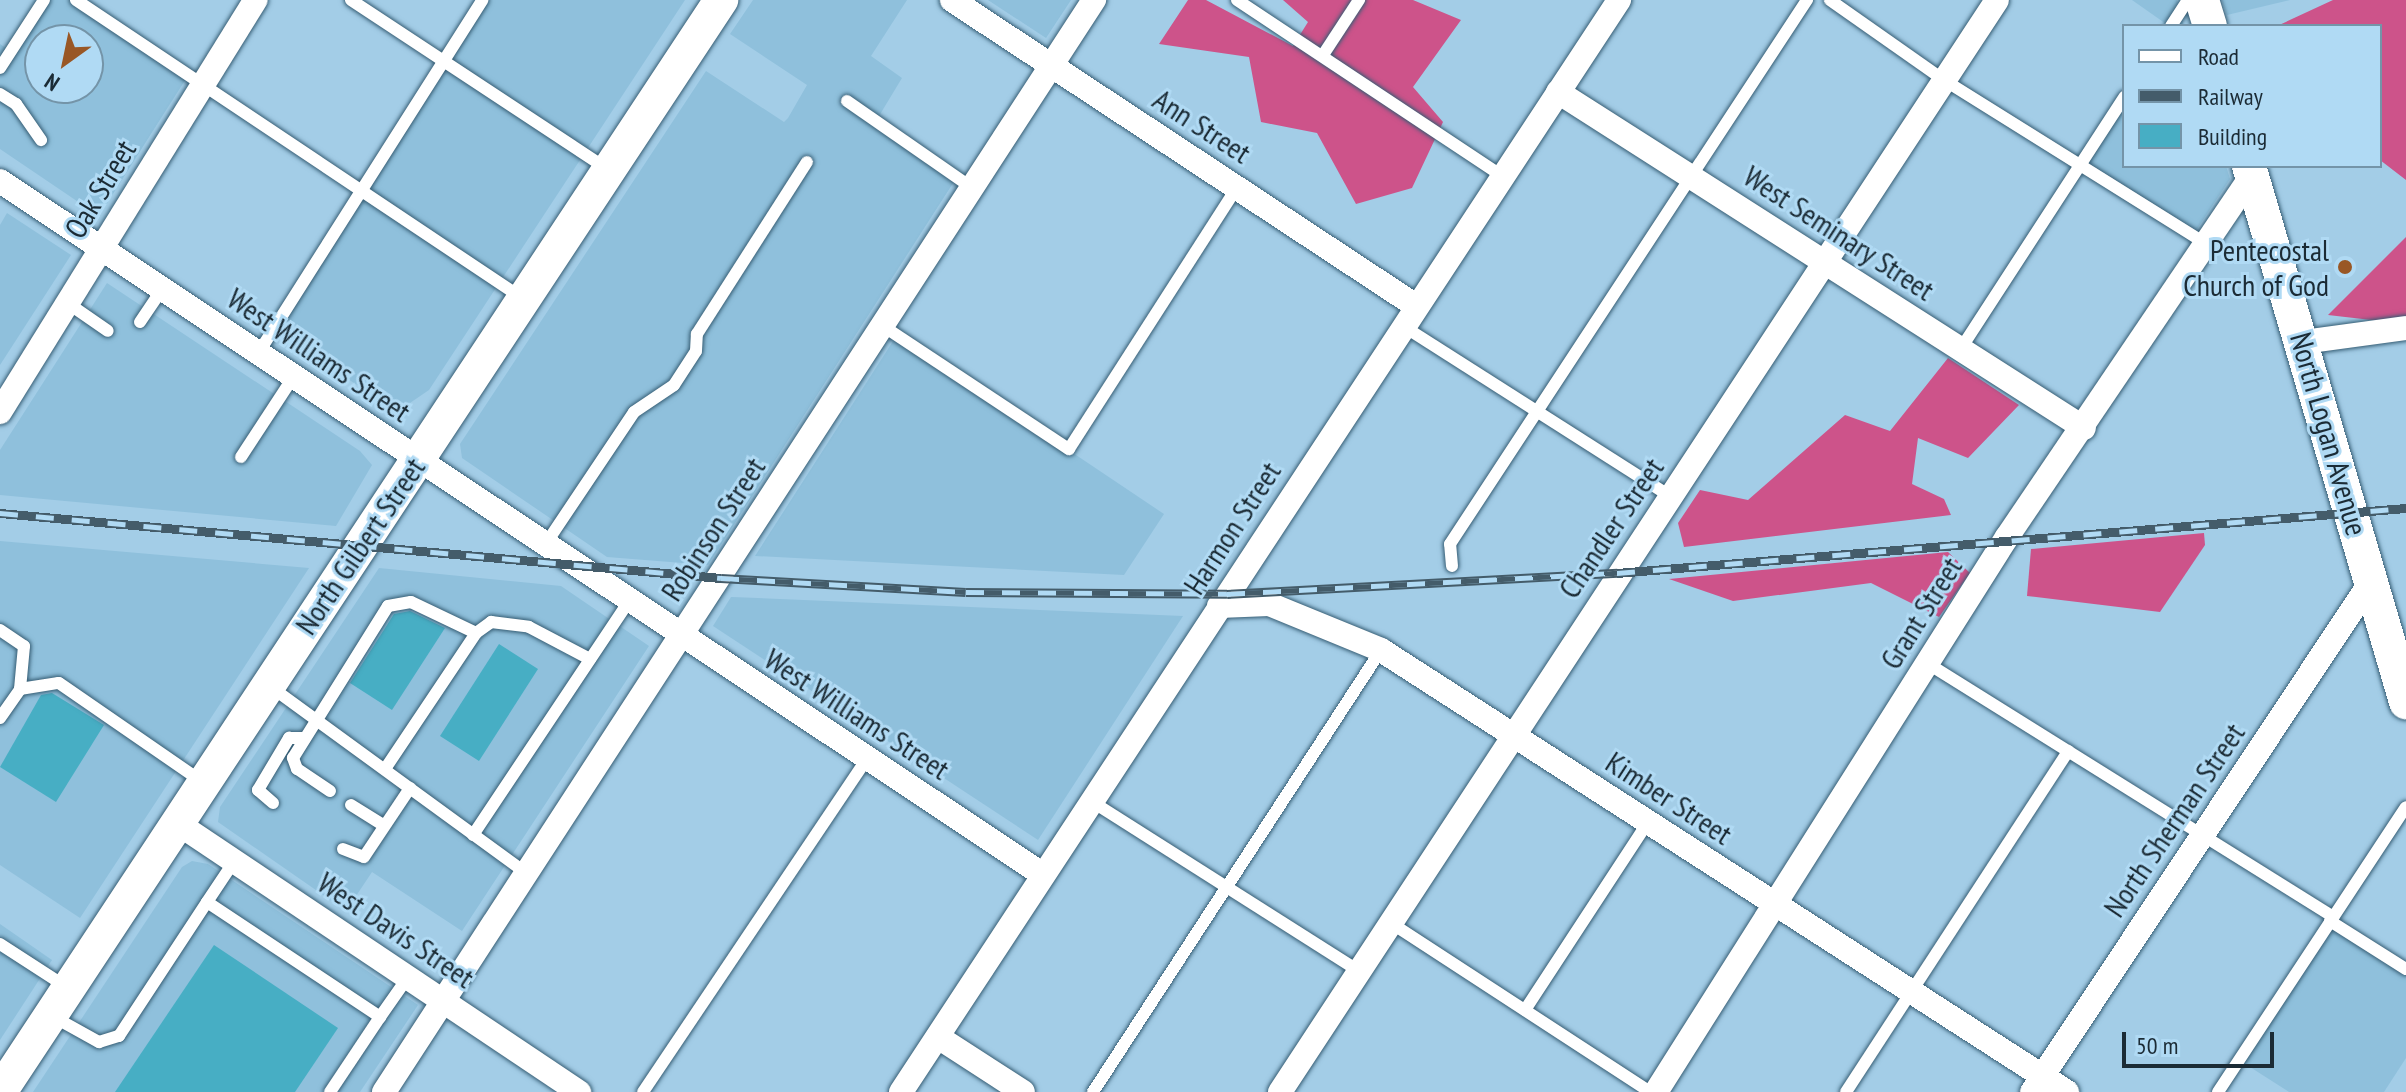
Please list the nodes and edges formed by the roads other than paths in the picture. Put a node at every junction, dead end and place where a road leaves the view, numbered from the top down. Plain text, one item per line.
1 (44, 0) edge
2 (76, 0) edge
3 (255, 0) edge
4 (351, 0) edge
5 (482, 0) edge
6 (721, 0) edge
7 (952, 0) edge
8 (1094, 0) edge
9 (1237, 0) edge
10 (1359, 0) edge
11 (1619, 0) edge
12 (1807, 0) edge
13 (1830, 0) edge
14 (1997, 0) edge
15 (2188, 0) edge
16 (2202, 0) edge
17 (2172, 24) edge
18 (2209, 24) edge
19 (1323, 55) junction
20 (442, 63) junction
21 (1051, 65) junction
22 (0, 68) edge
23 (1944, 80) junction
24 (203, 84) junction
25 (1558, 92) junction
26 (0, 94) edge
27 (2122, 100) edge
28 (847, 101) dead end
29 (41, 140) dead end
30 (2082, 161) junction
31 (807, 162) dead end
32 (610, 170) junction
33 (2250, 171) edge
34 (1691, 176) junction
35 (1503, 177) junction
36 (0, 181) edge
37 (1237, 187) junction
38 (363, 188) junction
39 (972, 188) junction
40 (2206, 244) junction
41 (101, 248) junction
42 (1823, 261) junction
43 (162, 289) junction
44 (525, 300) junction
45 (69, 304) junction
46 (1416, 306) junction
47 (140, 322) dead end
48 (883, 326) junction
49 (1403, 326) junction
50 (2406, 328) edge
51 (108, 331) dead end
52 (2303, 342) junction
53 (1960, 350) junction
54 (259, 352) junction
55 (294, 376) junction
56 (1535, 411) junction
57 (0, 412) edge
58 (2084, 428) junction
59 (241, 457) dead end
60 (418, 460) junction
61 (1671, 497) junction
62 (545, 545) junction
63 (1452, 566) dead end
64 (2370, 583) junction
65 (629, 601) junction
66 (1219, 606) junction
67 (0, 630) edge
68 (476, 633) junction
69 (681, 637) junction
70 (1381, 650) junction
71 (590, 659) junction
72 (1927, 663) junction
73 (268, 685) junction
74 (20, 689) junction
75 (2406, 702) edge
76 (0, 718) edge
77 (316, 720) junction
78 (1515, 735) junction
79 (305, 738) junction
80 (2068, 751) junction
81 (867, 759) junction
82 (385, 769) junction
83 (204, 783) junction
84 (410, 788) junction
85 (330, 791) dead end
86 (1091, 801) junction
87 (273, 803) dead end
88 (351, 805) dead end
89 (2406, 807) edge
90 (1648, 822) junction
91 (177, 823) junction
92 (384, 826) junction
93 (473, 835) junction
94 (2202, 835) junction
95 (343, 849) dead end
96 (235, 860) junction
97 (1042, 874) junction
98 (528, 875) junction
99 (1226, 887) junction
100 (207, 902) junction
101 (1776, 906) junction
102 (2332, 919) junction
103 (1391, 923) junction
104 (0, 944) edge
105 (2406, 969) edge
106 (1359, 971) junction
107 (408, 977) junction
108 (1909, 991) junction
109 (446, 1001) junction
110 (60, 1002) junction
111 (1525, 1010) junction
112 (380, 1017) junction
113 (938, 1037) junction
114 (2038, 1084) edge
115 (0, 1092) edge
116 (330, 1092) edge
117 (384, 1092) edge
118 (579, 1092) edge
119 (643, 1092) edge
120 (901, 1092) edge
121 (1023, 1092) edge
122 (1093, 1092) edge
123 (1280, 1092) edge
124 (1653, 1092) edge
125 (1846, 1092) edge
126 (2067, 1092) edge
127 (2218, 1092) edge

1 - 22 lane
2 - 24 lane
3 - 24 street, Oak Street
4 - 20 lane
5 - 20 lane
6 - 32 main road, North Gilbert Street
7 - 21 street, Ann Street
8 - 21 street, Robinson Street
9 - 19 lane
10 - 19 lane
11 - 25 street, Harmon Street
12 - 34 lane
13 - 23 lane
14 - 23 street, Chandler Street
15 - 17 lane
16 - 18 main road
19 - 35 lane
20 - 32 lane
20 - 38 lane
21 - 37 street, Ann Street
21 - 39 street, Robinson Street
23 - 30 lane
23 - 42 street, Chandler Street
24 - 38 lane
24 - 41 street, Oak Street
25 - 34 street, West Seminary Street
25 - 35 street, Harmon Street
26 - 29 lane
27 - 30 lane
28 - 39 lane
30 - 40 lane
30 - 53 lane
31 - 62 lane
32 - 44 main road, North Gilbert Street
33 - 40 street, Grant Street
33 - 52 main road, North Logan Avenue
34 - 42 street, West Seminary Street
34 - 56 lane
35 - 46 street, Harmon Street
36 - 41 street, West Williams Street
37 - 46 street, Ann Street
37 - 48 lane
38 - 44 lane
38 - 54 lane
39 - 48 street, Robinson Street
40 - 58 street, Grant Street
41 - 43 street, West Williams Street
41 - 45 street, Oak Street
42 - 53 street, West Seminary Street
42 - 61 street, Chandler Street
43 - 47 lane
43 - 54 street, West Williams Street
44 - 60 main road, North Gilbert Street
45 - 51 lane
45 - 57 street, Oak Street
46 - 49 street, Harmon Street
48 - 69 street, Robinson Street
49 - 56 lane
49 - 66 street, Harmon Street
50 - 52 street
52 - 64 main road, North Logan Avenue
53 - 58 street, West Seminary Street
54 - 55 street, West Williams Street
55 - 59 lane
55 - 60 street, West Williams Street
56 - 61 lane
56 - 63 lane
58 - 72 street, Grant Street
60 - 62 street, West Williams Street
60 - 73 main road, North Gilbert Street
61 - 78 street, Chandler Street
62 - 65 street, West Williams Street
64 - 75 main road, North Logan Avenue
64 - 94 street, North Sherman Street
65 - 69 street, West Williams Street
65 - 71 lane
66 - 70 street, Kimber Street
66 - 86 street, Harmon Street
67 - 74 lane
68 - 71 lane
68 - 77 lane
68 - 82 lane
69 - 81 street, West Williams Street
69 - 98 street, Robinson Street
70 - 78 street, Kimber Street
70 - 99 lane
71 - 93 lane
72 - 80 lane
72 - 101 street, Grant Street
73 - 77 lane
73 - 83 main road, North Gilbert Street
74 - 76 lane
74 - 83 lane
77 - 79 lane
77 - 82 lane
78 - 90 street, Kimber Street
78 - 103 street, Chandler Street
79 - 85 lane
79 - 87 lane
80 - 94 lane
80 - 108 lane
81 - 97 street, West Williams Street
81 - 119 lane
82 - 84 lane
83 - 91 main road, North Gilbert Street
84 - 92 lane
84 - 93 lane
86 - 97 street, Harmon Street
86 - 99 lane
88 - 92 lane
89 - 102 lane
90 - 101 street, Kimber Street
90 - 111 lane
91 - 96 street, West Davis Street
91 - 110 main road, North Gilbert Street
92 - 95 lane
93 - 98 lane
94 - 102 lane
94 - 114 street, North Sherman Street
96 - 100 lane
96 - 107 street, West Davis Street
97 - 113 street, Harmon Street
98 - 109 street, Robinson Street
99 - 106 lane
99 - 122 lane
100 - 110 lane
100 - 112 lane
101 - 108 street, Kimber Street
101 - 124 street, Grant Street
102 - 105 lane
102 - 127 lane
103 - 106 street, Chandler Street
103 - 111 lane
104 - 110 lane
106 - 123 street, Chandler Street
107 - 109 street, West Davis Street
107 - 112 lane
108 - 114 street, Kimber Street
108 - 125 lane
109 - 117 street, Robinson Street
109 - 118 street, West Davis Street
110 - 115 main road, North Gilbert Street
111 - 124 lane
112 - 116 lane
113 - 120 street, Harmon Street
113 - 121 street
114 - 126 street, Kimber Street

